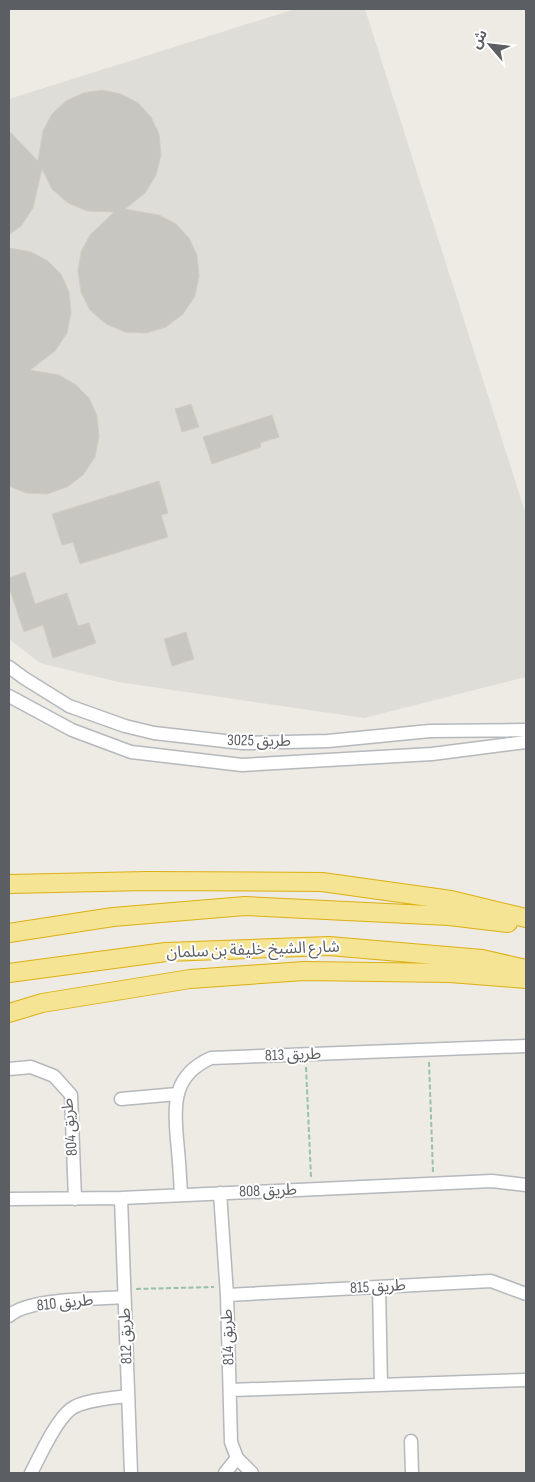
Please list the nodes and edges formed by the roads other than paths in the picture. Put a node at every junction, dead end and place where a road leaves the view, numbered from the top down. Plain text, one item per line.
1 (9, 666) edge
2 (9, 696) edge
3 (526, 730) edge
4 (468, 731) junction
5 (407, 734) junction
6 (526, 742) edge
7 (242, 743) junction
8 (469, 749) junction
9 (408, 755) junction
10 (242, 765) junction
11 (9, 884) edge
12 (526, 918) edge
13 (526, 926) edge
14 (9, 933) edge
15 (526, 969) edge
16 (9, 973) edge
17 (526, 979) edge
18 (9, 1013) edge
19 (526, 1046) edge
20 (9, 1069) edge
21 (177, 1094) junction
22 (121, 1099) dead end
23 (526, 1185) edge
24 (220, 1193) junction
25 (182, 1194) junction
26 (121, 1198) junction
27 (9, 1199) edge
28 (75, 1199) junction
29 (379, 1287) junction
30 (227, 1291) junction
31 (124, 1293) junction
32 (526, 1294) edge
33 (9, 1316) edge
34 (526, 1380) edge
35 (381, 1385) junction
36 (230, 1390) junction
37 (128, 1396) junction
38 (411, 1441) dead end
39 (237, 1458) junction
40 (31, 1473) edge
41 (131, 1473) edge
42 (226, 1473) edge
43 (252, 1473) edge
44 (412, 1473) edge

1 - 7 street, طريق 3025
2 - 10 street, طريق 3025
3 - 4 street, طريق 3025
4 - 5 street, طريق 3025
4 - 8 street
5 - 7 street, طريق 3025
5 - 9 street
6 - 8 street, طريق 3025
7 - 10 street
8 - 9 street, طريق 3025
9 - 10 street, طريق 3025
11 - 12 highway
13 - 14 highway
15 - 16 highway, شارع الشيخ خليفة بن سلمان
17 - 18 highway
19 - 21 street, طريق 813
20 - 28 street, طريق 804
21 - 22 street
21 - 25 street, طريق 813
23 - 24 street, طريق 808
24 - 25 street, طريق 808
24 - 30 street, طريق 814
25 - 26 street, طريق 808
26 - 28 street, طريق 808
26 - 31 street, طريق 812
27 - 28 street, طريق 808
29 - 30 street, طريق 815
29 - 32 street, طريق 815
29 - 35 street
30 - 36 street, طريق 814
31 - 33 street, طريق 810
31 - 37 street, طريق 812
34 - 35 street
35 - 36 street
36 - 39 street, طريق 814
37 - 40 street
37 - 41 street, طريق 812
38 - 44 street
39 - 42 street
39 - 43 street

